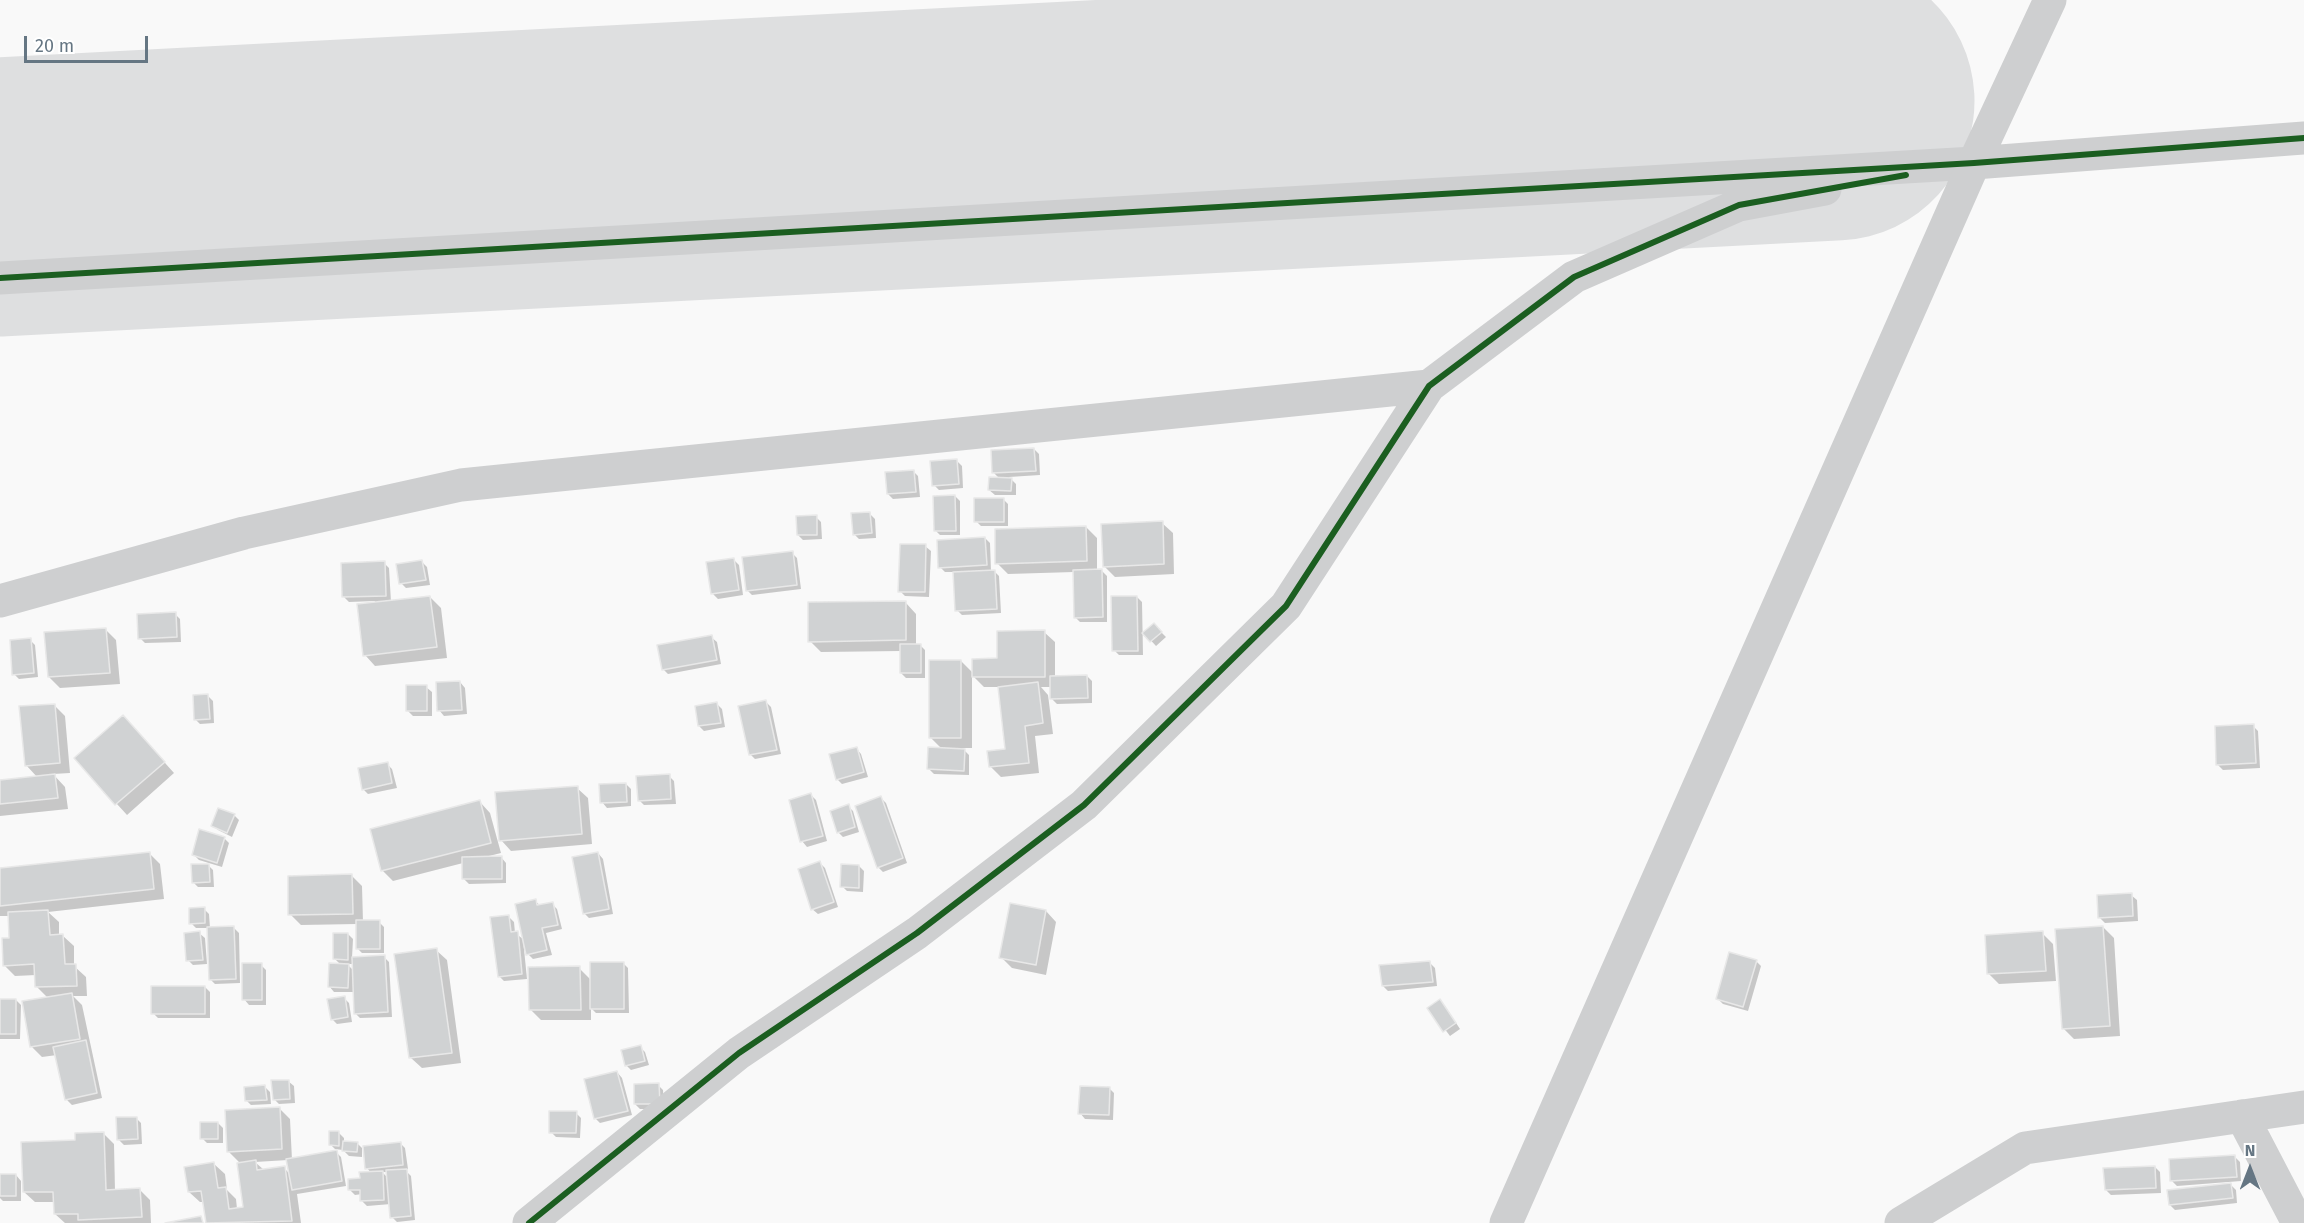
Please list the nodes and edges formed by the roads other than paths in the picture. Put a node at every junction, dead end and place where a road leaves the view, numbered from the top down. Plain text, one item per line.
1 (2050, 0) edge
2 (2304, 138) edge
3 (1974, 163) junction
4 (0, 278) edge
5 (1429, 386) junction
6 (0, 602) edge
7 (2304, 1107) edge
8 (2242, 1116) junction
9 (529, 1223) edge
10 (1506, 1223) edge
11 (1901, 1223) edge
12 (2298, 1223) edge

1 - 3 street
2 - 3 street
3 - 4 street
3 - 5 street
3 - 10 street
5 - 6 street
5 - 9 street
7 - 8 street
8 - 11 street
8 - 12 street

